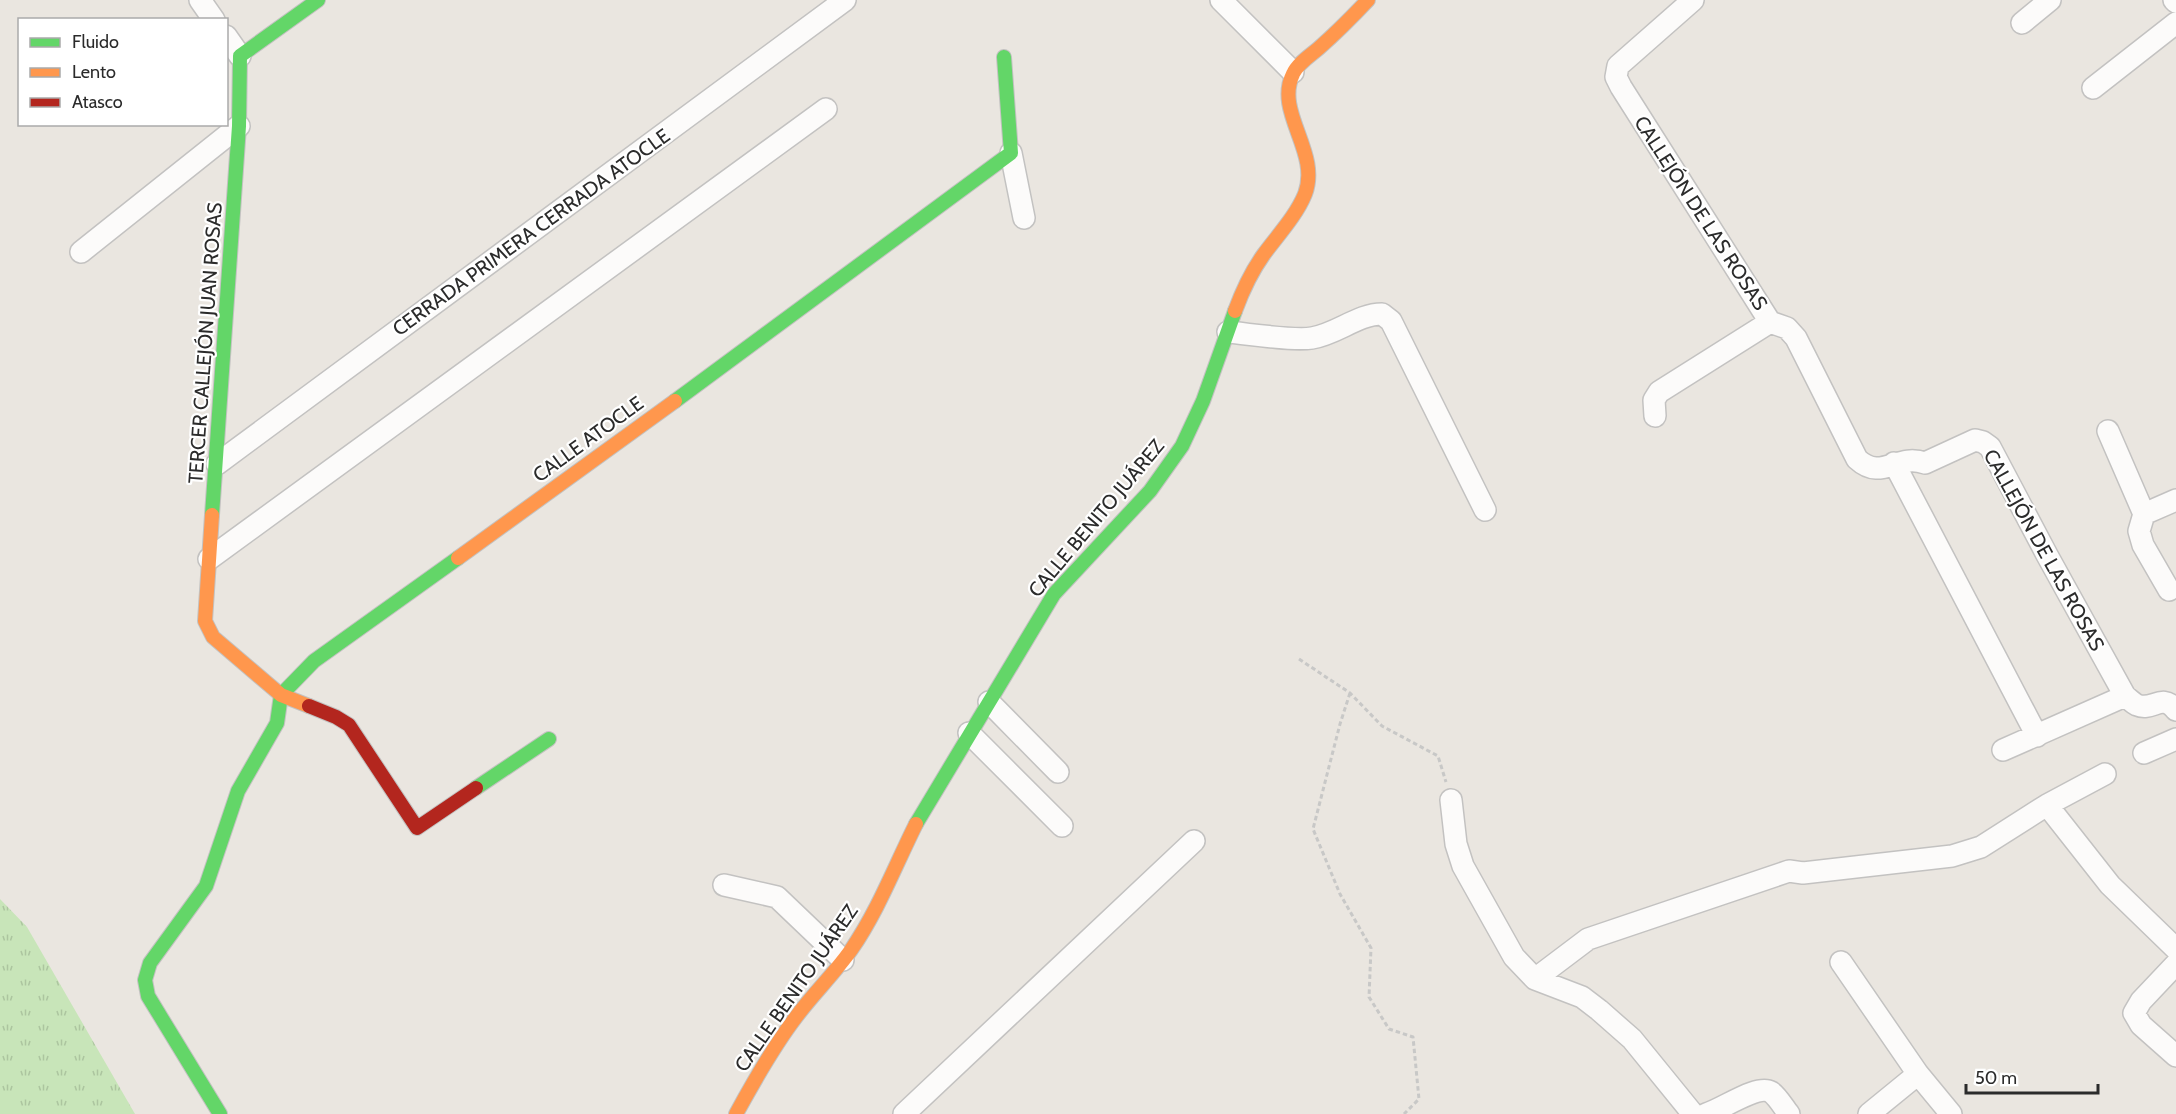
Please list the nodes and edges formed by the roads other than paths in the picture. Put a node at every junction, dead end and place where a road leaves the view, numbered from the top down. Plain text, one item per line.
1 (200, 0) edge
2 (318, 0) edge
3 (845, 0) edge
4 (1221, 0) edge
5 (1368, 0) edge
6 (1693, 0) edge
7 (2050, 0) edge
8 (213, 18) edge
9 (2022, 22) dead end
10 (2176, 23) edge
11 (228, 39) edge
12 (240, 56) junction
13 (1004, 57) dead end
14 (1293, 72) junction
15 (2093, 88) dead end
16 (826, 109) dead end
17 (239, 126) junction
18 (1011, 153) junction
19 (1024, 218) dead end
20 (81, 252) dead end
21 (1770, 322) junction
22 (1228, 332) junction
23 (1655, 416) dead end
24 (2108, 431) dead end
25 (1894, 463) junction
26 (217, 464) junction
27 (2176, 500) edge
28 (1485, 510) dead end
29 (2144, 514) junction
30 (209, 559) junction
31 (2169, 590) dead end
32 (281, 695) junction
33 (2126, 696) junction
34 (989, 702) junction
35 (2176, 710) edge
36 (969, 733) junction
37 (2037, 736) junction
38 (549, 739) dead end
39 (2176, 739) edge
40 (2003, 750) dead end
41 (2144, 753) dead end
42 (1058, 771) dead end
43 (2105, 774) dead end
44 (1451, 800) road end
45 (2048, 805) junction
46 (1062, 826) dead end
47 (1194, 841) dead end
48 (724, 885) dead end
49 (2176, 949) edge
50 (843, 960) junction
51 (1841, 962) dead end
52 (2176, 964) edge
53 (1535, 979) junction
54 (2176, 1056) edge
55 (1918, 1074) junction
56 (220, 1114) edge
57 (736, 1114) edge
58 (904, 1114) edge
59 (1693, 1114) edge
60 (1706, 1114) edge
61 (1790, 1114) edge
62 (1869, 1114) edge
63 (1951, 1114) edge

1 - 8 street
2 - 12 street
3 - 26 street, CERRADA PRIMERA CERRADA ATOCLE
4 - 14 street
5 - 14 street
6 - 21 street, CALLEJÓN DE LAS ROSAS
7 - 9 street
10 - 15 street
11 - 12 street
12 - 17 street, TERCER CALLEJÓN JUAN ROSAS
13 - 18 street
14 - 22 street, CALLE BENITO JUÁREZ
16 - 30 street
17 - 20 street
17 - 26 street, TERCER CALLEJÓN JUAN ROSAS
18 - 19 street
18 - 32 street, CALLE ATOCLE
21 - 23 street
21 - 25 street, CALLEJÓN DE LAS ROSAS
22 - 28 street
22 - 34 street, CALLE BENITO JUÁREZ
24 - 29 street
25 - 33 street, CALLEJÓN DE LAS ROSAS
25 - 37 street
26 - 30 street, TERCER CALLEJÓN JUAN ROSAS
27 - 29 street
29 - 31 street
30 - 32 street, TERCER CALLEJÓN JUAN ROSAS
32 - 38 street, TERCER CALLEJÓN JUAN ROSAS
32 - 56 street
33 - 35 street
33 - 37 street
34 - 36 street, CALLE BENITO JUÁREZ
34 - 42 street
36 - 46 street
36 - 50 street, CALLE BENITO JUÁREZ
37 - 40 street
39 - 41 street
43 - 45 street
44 - 53 street
45 - 49 street
45 - 53 street
47 - 58 street
48 - 50 street
50 - 57 street, CALLE BENITO JUÁREZ
51 - 55 street
52 - 54 street
53 - 59 street
55 - 62 street
55 - 63 street
60 - 61 street

